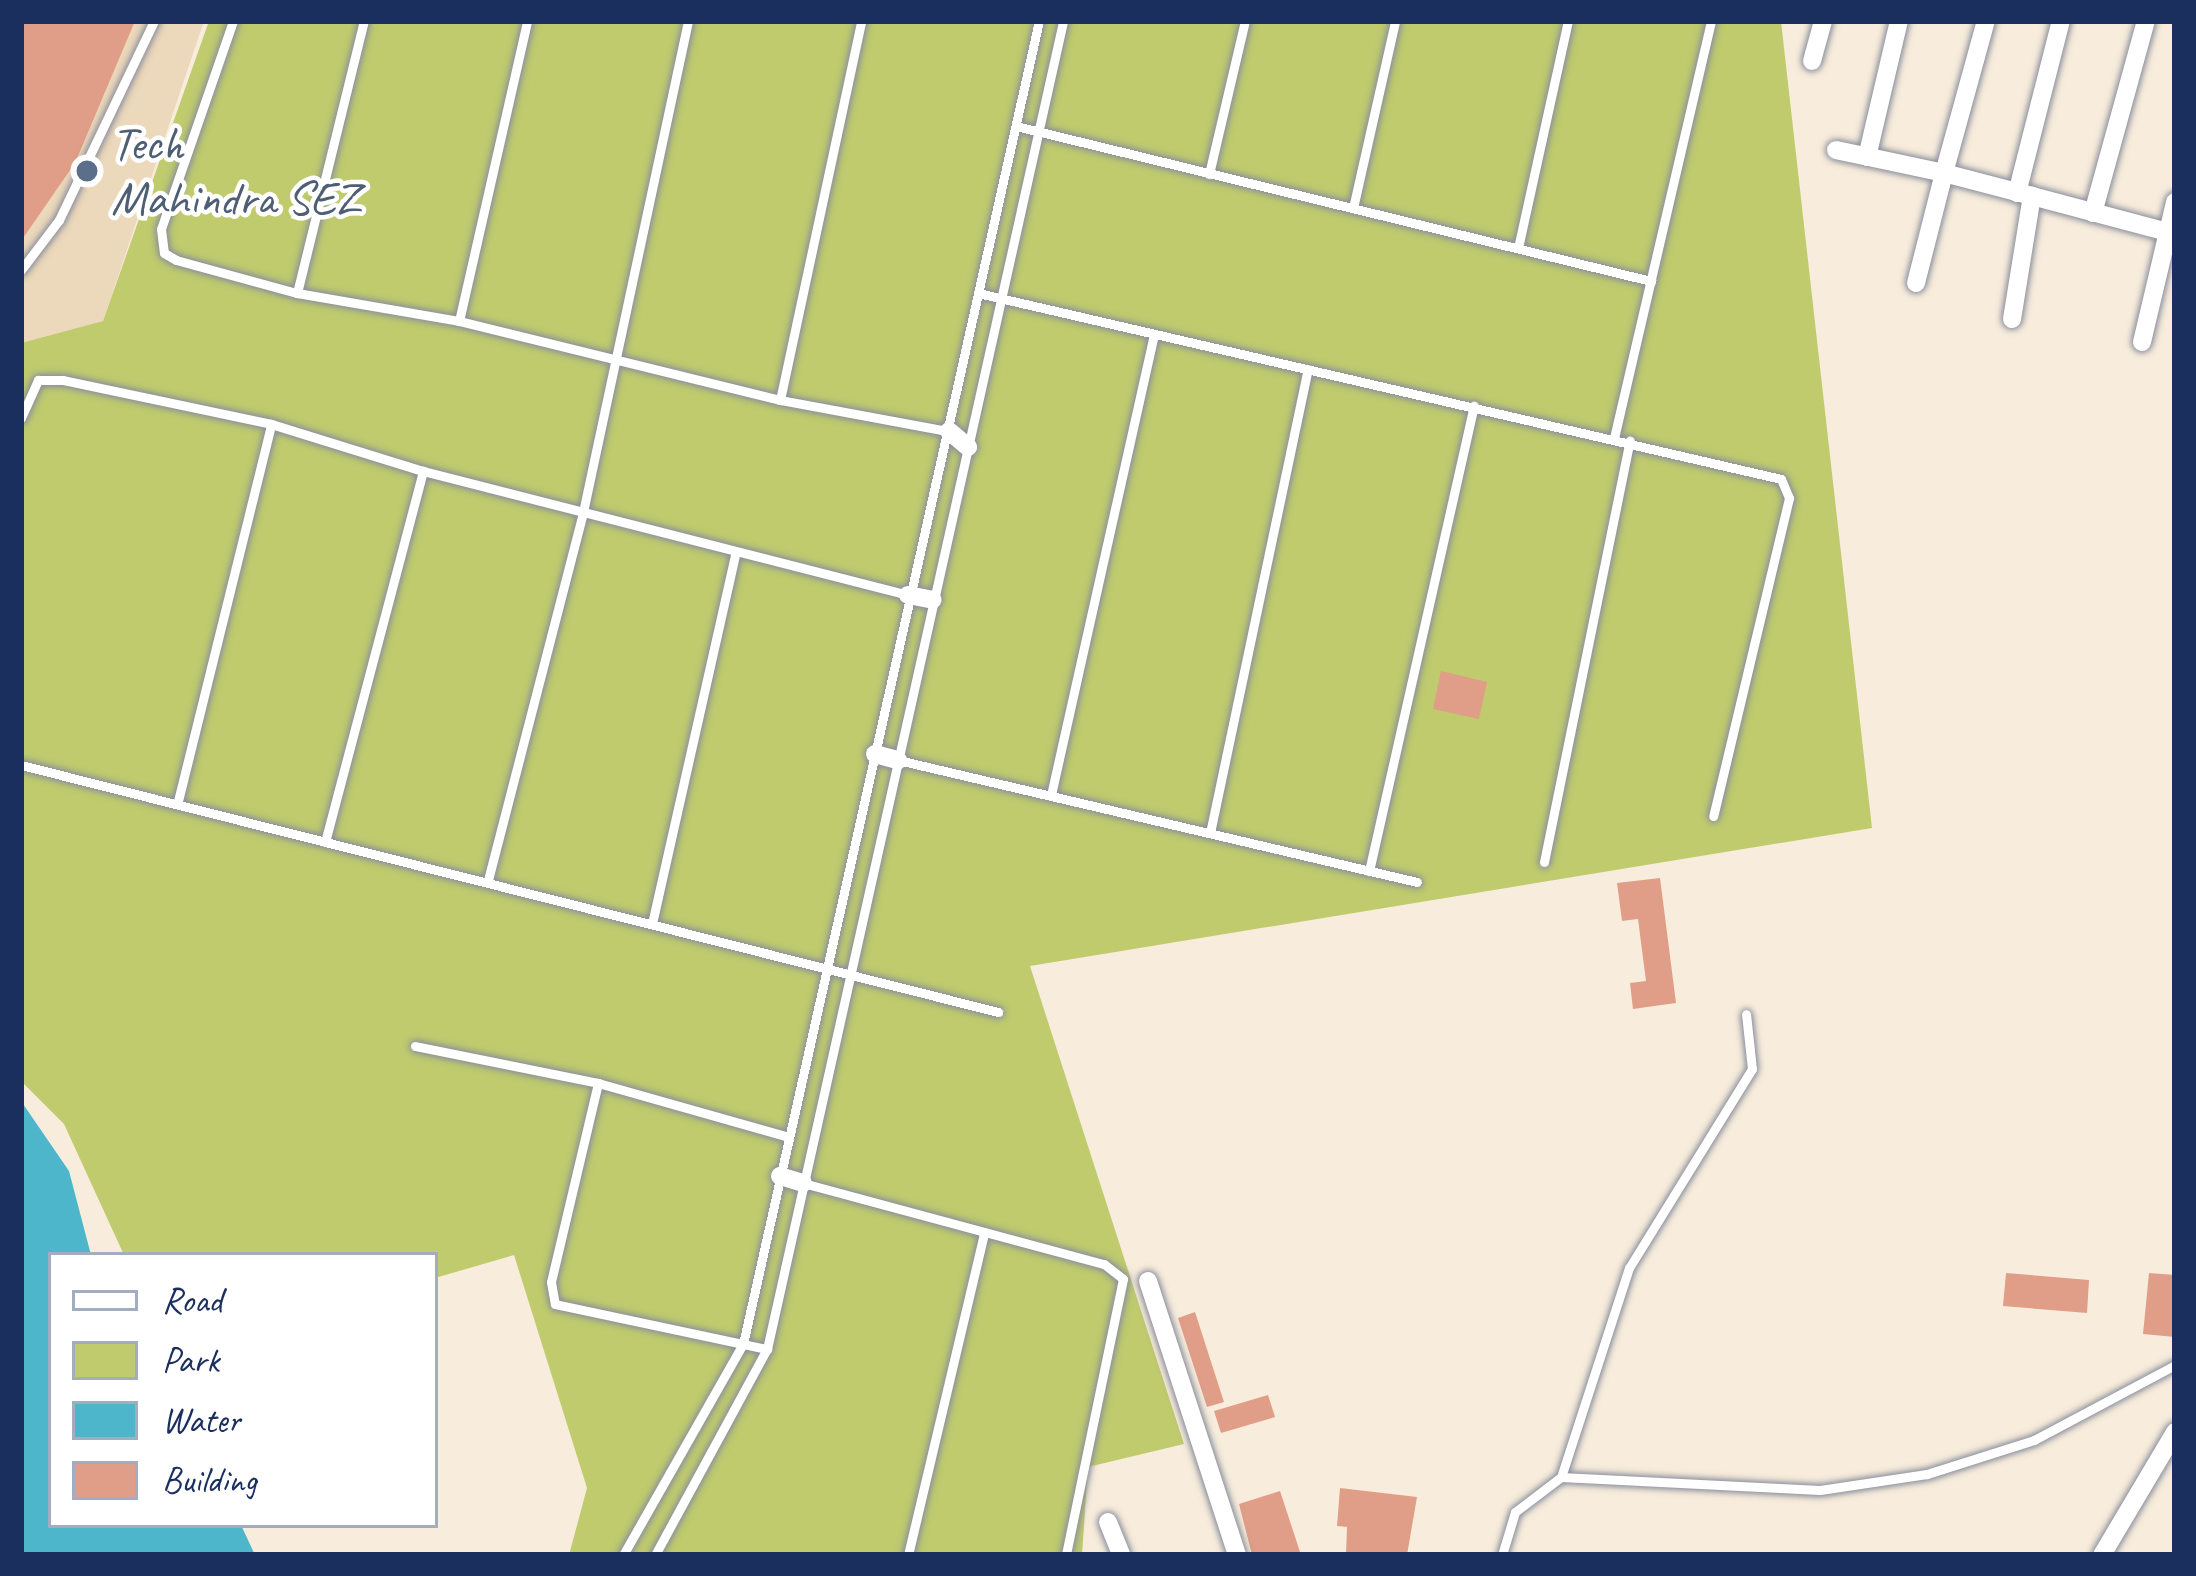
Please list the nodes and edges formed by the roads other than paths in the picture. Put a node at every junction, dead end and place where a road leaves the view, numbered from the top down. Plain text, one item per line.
1 (154, 21) edge
2 (233, 21) edge
3 (364, 21) edge
4 (527, 21) edge
5 (688, 21) edge
6 (861, 21) edge
7 (1040, 21) edge
8 (1063, 21) edge
9 (1245, 21) edge
10 (1395, 21) edge
11 (1568, 21) edge
12 (1711, 21) edge
13 (1823, 21) edge
14 (1899, 21) edge
15 (1986, 21) edge
16 (2061, 21) edge
17 (2146, 21) edge
18 (1812, 62) dead end
19 (1016, 126) junction
20 (1038, 131) junction
21 (1836, 150) dead end
22 (1867, 157) junction
23 (1944, 173) junction
24 (1209, 174) junction
25 (2024, 195) junction
26 (2175, 202) edge
27 (1353, 208) junction
28 (2092, 213) junction
29 (2171, 233) edge
30 (1518, 248) junction
31 (21, 270) edge
32 (1651, 281) junction
33 (1916, 283) dead end
34 (297, 293) junction
35 (978, 293) junction
36 (1001, 298) junction
37 (2012, 319) dead end
38 (459, 320) junction
39 (1154, 334) junction
40 (2142, 342) dead end
41 (615, 361) junction
42 (1308, 369) junction
43 (780, 400) junction
44 (1474, 406) junction
45 (21, 418) edge
46 (271, 424) junction
47 (949, 431) junction
48 (1614, 438) junction
49 (1630, 441) junction
50 (968, 446) junction
51 (423, 471) junction
52 (583, 512) junction
53 (735, 554) junction
54 (908, 595) junction
55 (933, 600) junction
56 (874, 754) junction
57 (898, 760) junction
58 (21, 765) edge
59 (1051, 795) junction
60 (178, 801) junction
61 (1713, 816) dead end
62 (1210, 833) junction
63 (325, 842) junction
64 (1544, 862) dead end
65 (1369, 871) junction
66 (488, 880) junction
67 (1417, 882) dead end
68 (653, 919) junction
69 (826, 971) junction
70 (849, 977) junction
71 (998, 1012) dead end
72 (1746, 1014) dead end
73 (416, 1046) dead end
74 (598, 1083) junction
75 (789, 1137) junction
76 (780, 1176) junction
77 (802, 1183) junction
78 (984, 1233) junction
79 (1148, 1281) dead end
80 (743, 1343) junction
81 (767, 1349) junction
82 (2175, 1365) edge
83 (2175, 1432) edge
84 (1561, 1477) junction
85 (1108, 1522) dead end
86 (623, 1555) edge
87 (655, 1555) edge
88 (908, 1555) edge
89 (1066, 1555) edge
90 (1121, 1555) edge
91 (1237, 1555) edge
92 (1502, 1555) edge
93 (2102, 1555) edge

1 - 31 lane
2 - 34 lane
3 - 34 lane
4 - 38 lane
5 - 41 lane
6 - 43 lane
7 - 19 lane
8 - 20 lane
9 - 24 lane
10 - 27 lane
11 - 30 lane
12 - 32 lane
13 - 18 street
14 - 22 street
15 - 23 street
16 - 25 street
17 - 28 street
19 - 20 lane
19 - 35 lane
20 - 24 lane
20 - 36 lane
21 - 22 street
22 - 23 street
23 - 25 street
23 - 33 street
24 - 27 lane
25 - 28 street
25 - 37 street
26 - 29 street
27 - 30 lane
28 - 29 street
29 - 40 street
30 - 32 lane
32 - 48 lane
34 - 38 lane
35 - 36 lane
35 - 47 lane
36 - 39 lane
36 - 50 lane
38 - 41 lane
39 - 42 lane
39 - 59 lane
41 - 43 lane
41 - 52 lane
42 - 44 lane
42 - 62 lane
43 - 47 lane
44 - 48 lane
44 - 65 lane
45 - 46 lane
46 - 51 lane
46 - 60 lane
47 - 50 street
47 - 54 lane
48 - 49 lane
49 - 61 lane
49 - 64 lane
50 - 55 lane
51 - 52 lane
51 - 63 lane
52 - 53 lane
52 - 66 lane
53 - 54 lane
53 - 68 lane
54 - 55 street
54 - 56 lane
55 - 57 lane
56 - 57 street
56 - 69 lane
57 - 59 lane
57 - 70 lane
58 - 60 lane
59 - 62 lane
60 - 63 lane
62 - 65 lane
63 - 66 lane
65 - 67 lane
66 - 68 lane
68 - 69 lane
69 - 70 lane
69 - 75 lane
70 - 71 lane
70 - 77 lane
72 - 84 lane
73 - 74 lane
74 - 75 lane
74 - 80 lane
75 - 76 lane
76 - 77 street
76 - 80 lane
77 - 78 lane
77 - 81 lane
78 - 88 lane
78 - 89 lane
79 - 91 street
80 - 81 lane
80 - 86 lane
81 - 87 lane
82 - 84 lane
83 - 93 street
84 - 92 lane
85 - 90 street

